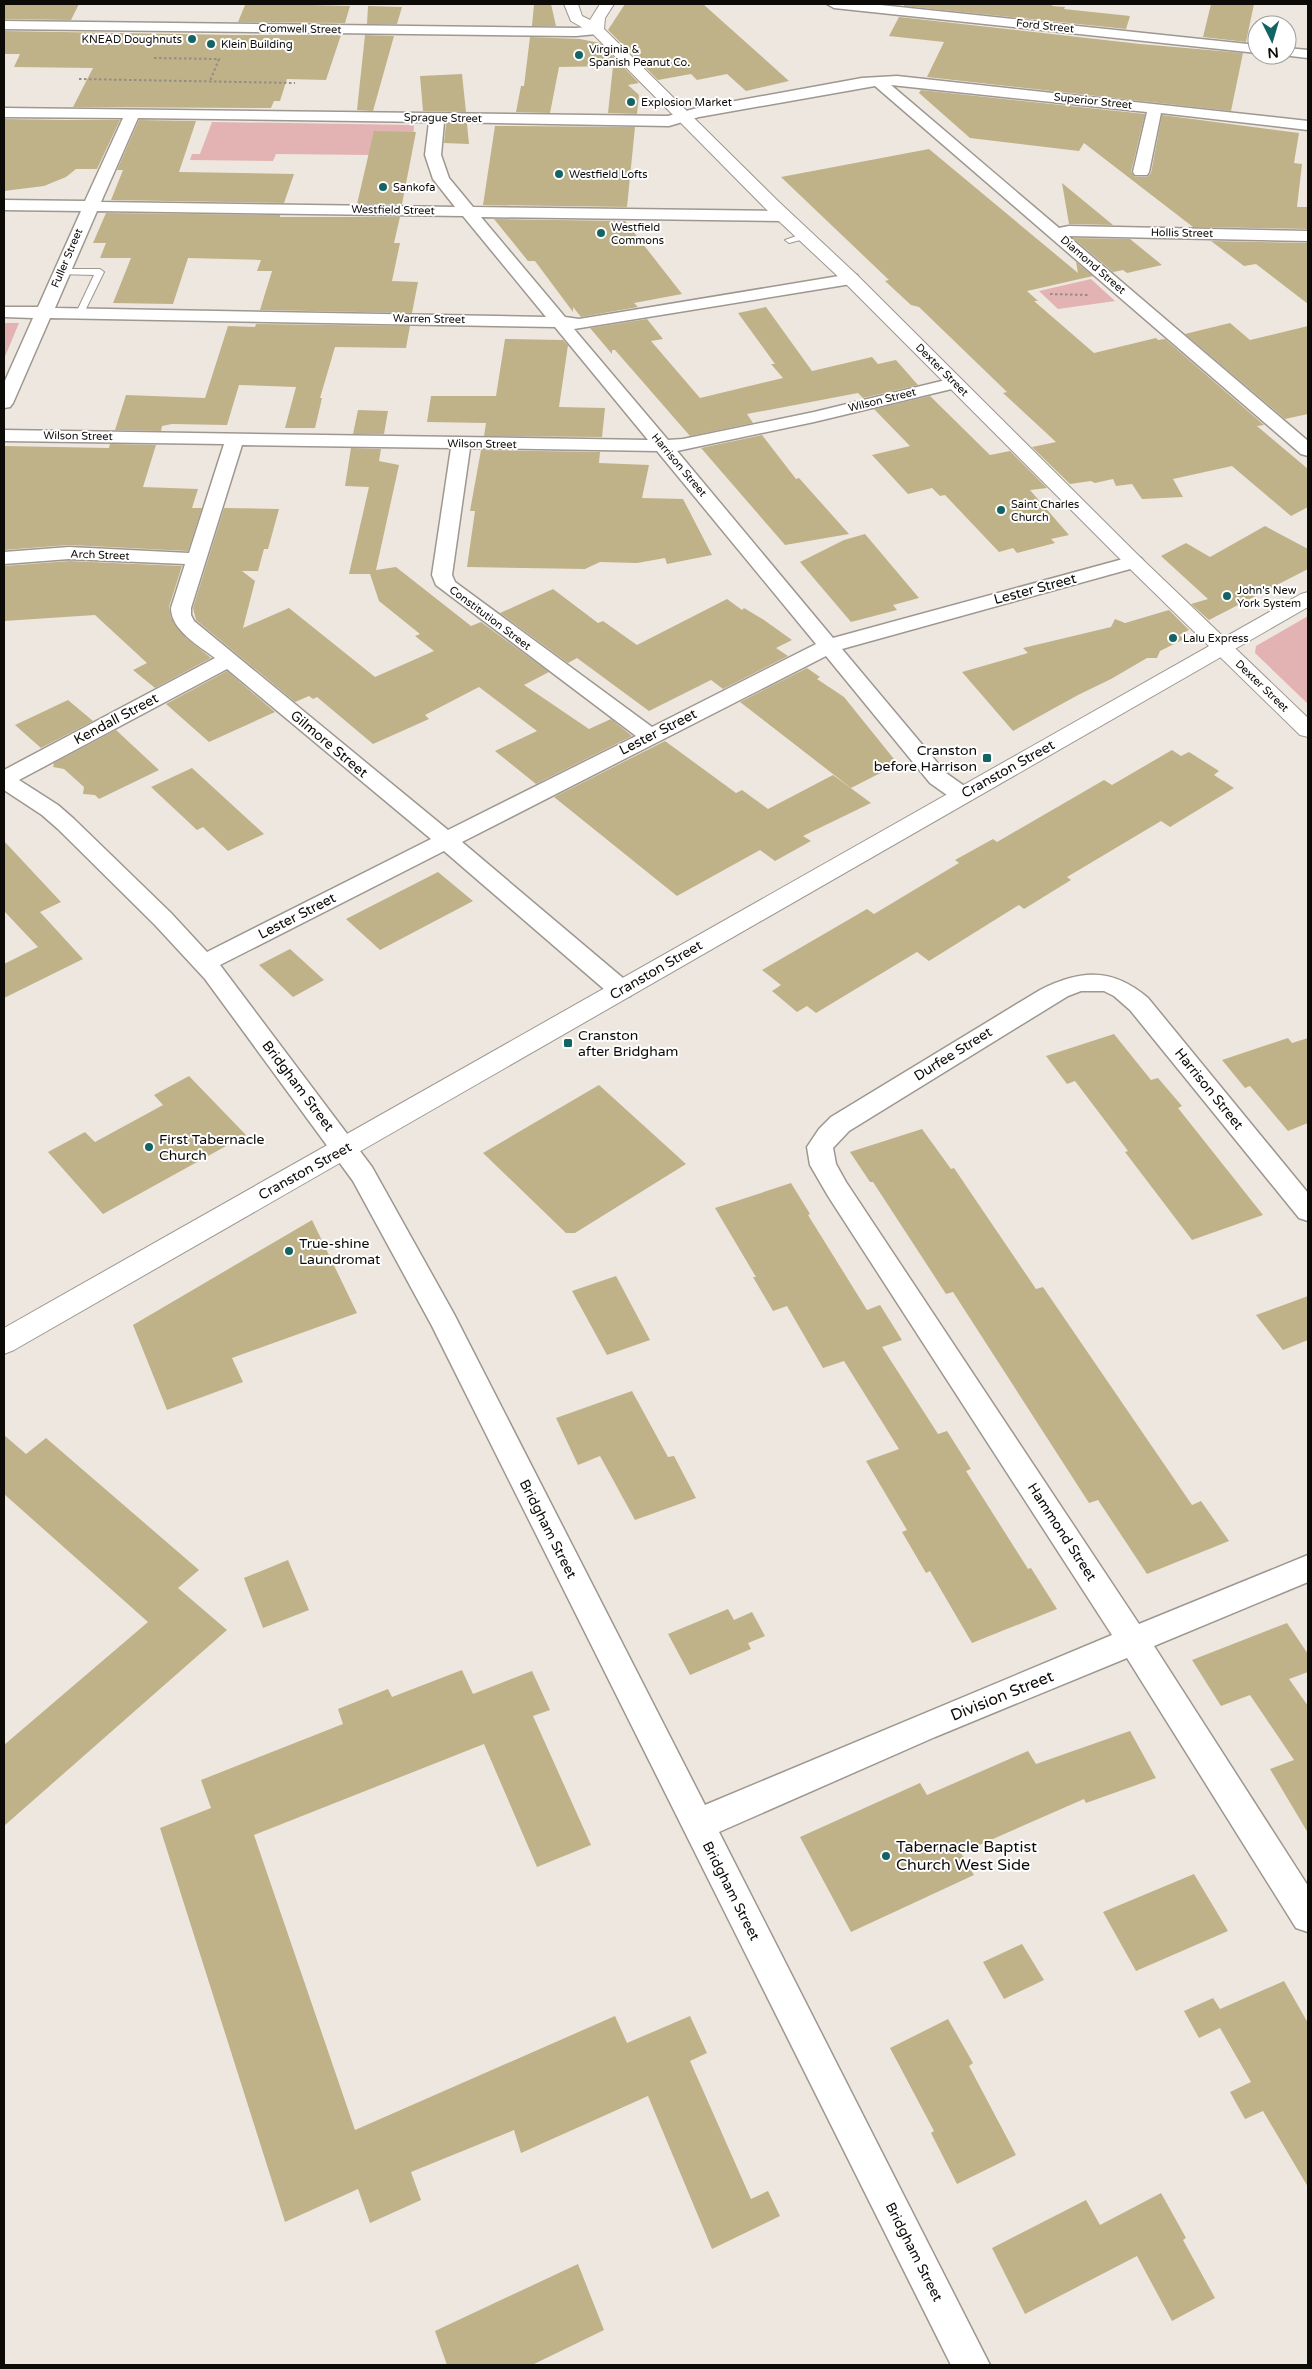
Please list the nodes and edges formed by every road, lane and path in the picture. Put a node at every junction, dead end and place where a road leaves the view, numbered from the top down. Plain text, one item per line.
1 (571, 4) edge
2 (607, 4) edge
3 (834, 4) edge
4 (4, 25) edge
5 (597, 30) junction
6 (1247, 48) edge
7 (154, 58) dead end
8 (79, 79) dead end
9 (210, 81) junction
10 (878, 81) junction
11 (295, 83) dead end
12 (1156, 108) junction
13 (4, 112) edge
14 (132, 114) junction
15 (684, 117) junction
16 (436, 118) junction
17 (1308, 125) edge
18 (1141, 172) dead end
19 (4, 205) edge
20 (90, 206) junction
21 (467, 211) junction
22 (783, 216) junction
23 (1056, 233) junction
24 (1304, 242) edge
25 (61, 272) junction
26 (851, 279) junction
27 (1050, 294) dead end
28 (1096, 296) dead end
29 (4, 312) edge
30 (44, 313) junction
31 (80, 314) junction
32 (560, 322) junction
33 (954, 383) junction
34 (4, 403) edge
35 (4, 435) edge
36 (235, 438) junction
37 (461, 444) junction
38 (664, 446) junction
39 (1308, 450) edge
40 (4, 558) edge
41 (197, 558) junction
42 (1134, 562) junction
43 (1308, 598) edge
44 (829, 646) junction
45 (1222, 648) junction
46 (229, 659) junction
47 (1308, 730) edge
48 (650, 736) junction
49 (4, 779) edge
50 (962, 795) junction
51 (446, 840) junction
52 (205, 963) junction
53 (1098, 981) joint
54 (621, 990) junction
55 (820, 1147) joint
56 (344, 1149) junction
57 (1308, 1211) edge
58 (4, 1342) edge
59 (1308, 1568) edge
60 (1134, 1642) junction
61 (696, 1825) junction
62 (1308, 1916) edge
63 (971, 2365) edge

1 - 5 street, Dexter Street
2 - 5 street
3 - 6 street, Ford Street
4 - 5 street, Cromwell Street
5 - 15 street, Dexter Street
7 - 9 path
8 - 9 path
9 - 11 path
10 - 12 street, Superior Street
10 - 15 street, Sprague Street
10 - 23 street, Diamond Street
12 - 17 street, Superior Street
12 - 18 street
13 - 14 street, Sprague Street
14 - 16 street, Sprague Street
14 - 20 street, Fuller Street
15 - 16 street, Sprague Street
15 - 22 street, Dexter Street
16 - 21 street, Harrison Street
19 - 20 street, Westfield Street
20 - 21 street, Westfield Street
20 - 25 street, Fuller Street
21 - 22 street, Westfield Street
21 - 32 street, Harrison Street
22 - 26 street, Dexter Street
23 - 24 street, Hollis Street
23 - 39 street, Diamond Street
25 - 30 street, Fuller Street
25 - 31 lane
26 - 32 street, Warren Street
26 - 33 street, Dexter Street
27 - 28 path
29 - 30 street, Warren Street
30 - 31 street, Warren Street
30 - 34 street, Fuller Street
31 - 32 street, Warren Street
32 - 38 street, Harrison Street
33 - 38 street, Wilson Street
33 - 42 street, Dexter Street
35 - 36 street, Wilson Street
36 - 37 street, Wilson Street
36 - 41 street, Gilmore Street
37 - 38 street, Wilson Street
37 - 48 street, Constitution Street
38 - 44 street, Harrison Street
40 - 41 street, Arch Street
41 - 46 street, Gilmore Street
42 - 44 street, Lester Street
42 - 45 street, Dexter Street
43 - 45 street, Cranston Street
44 - 48 street, Lester Street
44 - 50 street, Harrison Street
45 - 47 street, Dexter Street
45 - 50 street, Cranston Street
46 - 49 street, Kendall Street
46 - 51 street, Gilmore Street
48 - 51 street, Lester Street
49 - 52 street, Bridgham Street
50 - 54 street, Cranston Street
51 - 52 street, Lester Street
51 - 54 street, Gilmore Street
52 - 56 street, Bridgham Street
53 - 55 street, Durfee Street
53 - 57 street, Harrison Street
54 - 56 street, Cranston Street
55 - 60 street, Hammond Street
56 - 58 street, Cranston Street
56 - 61 street, Bridgham Street
59 - 60 street, Division Street
60 - 61 street, Division Street
60 - 62 street, Hammond Street
61 - 63 street, Bridgham Street

